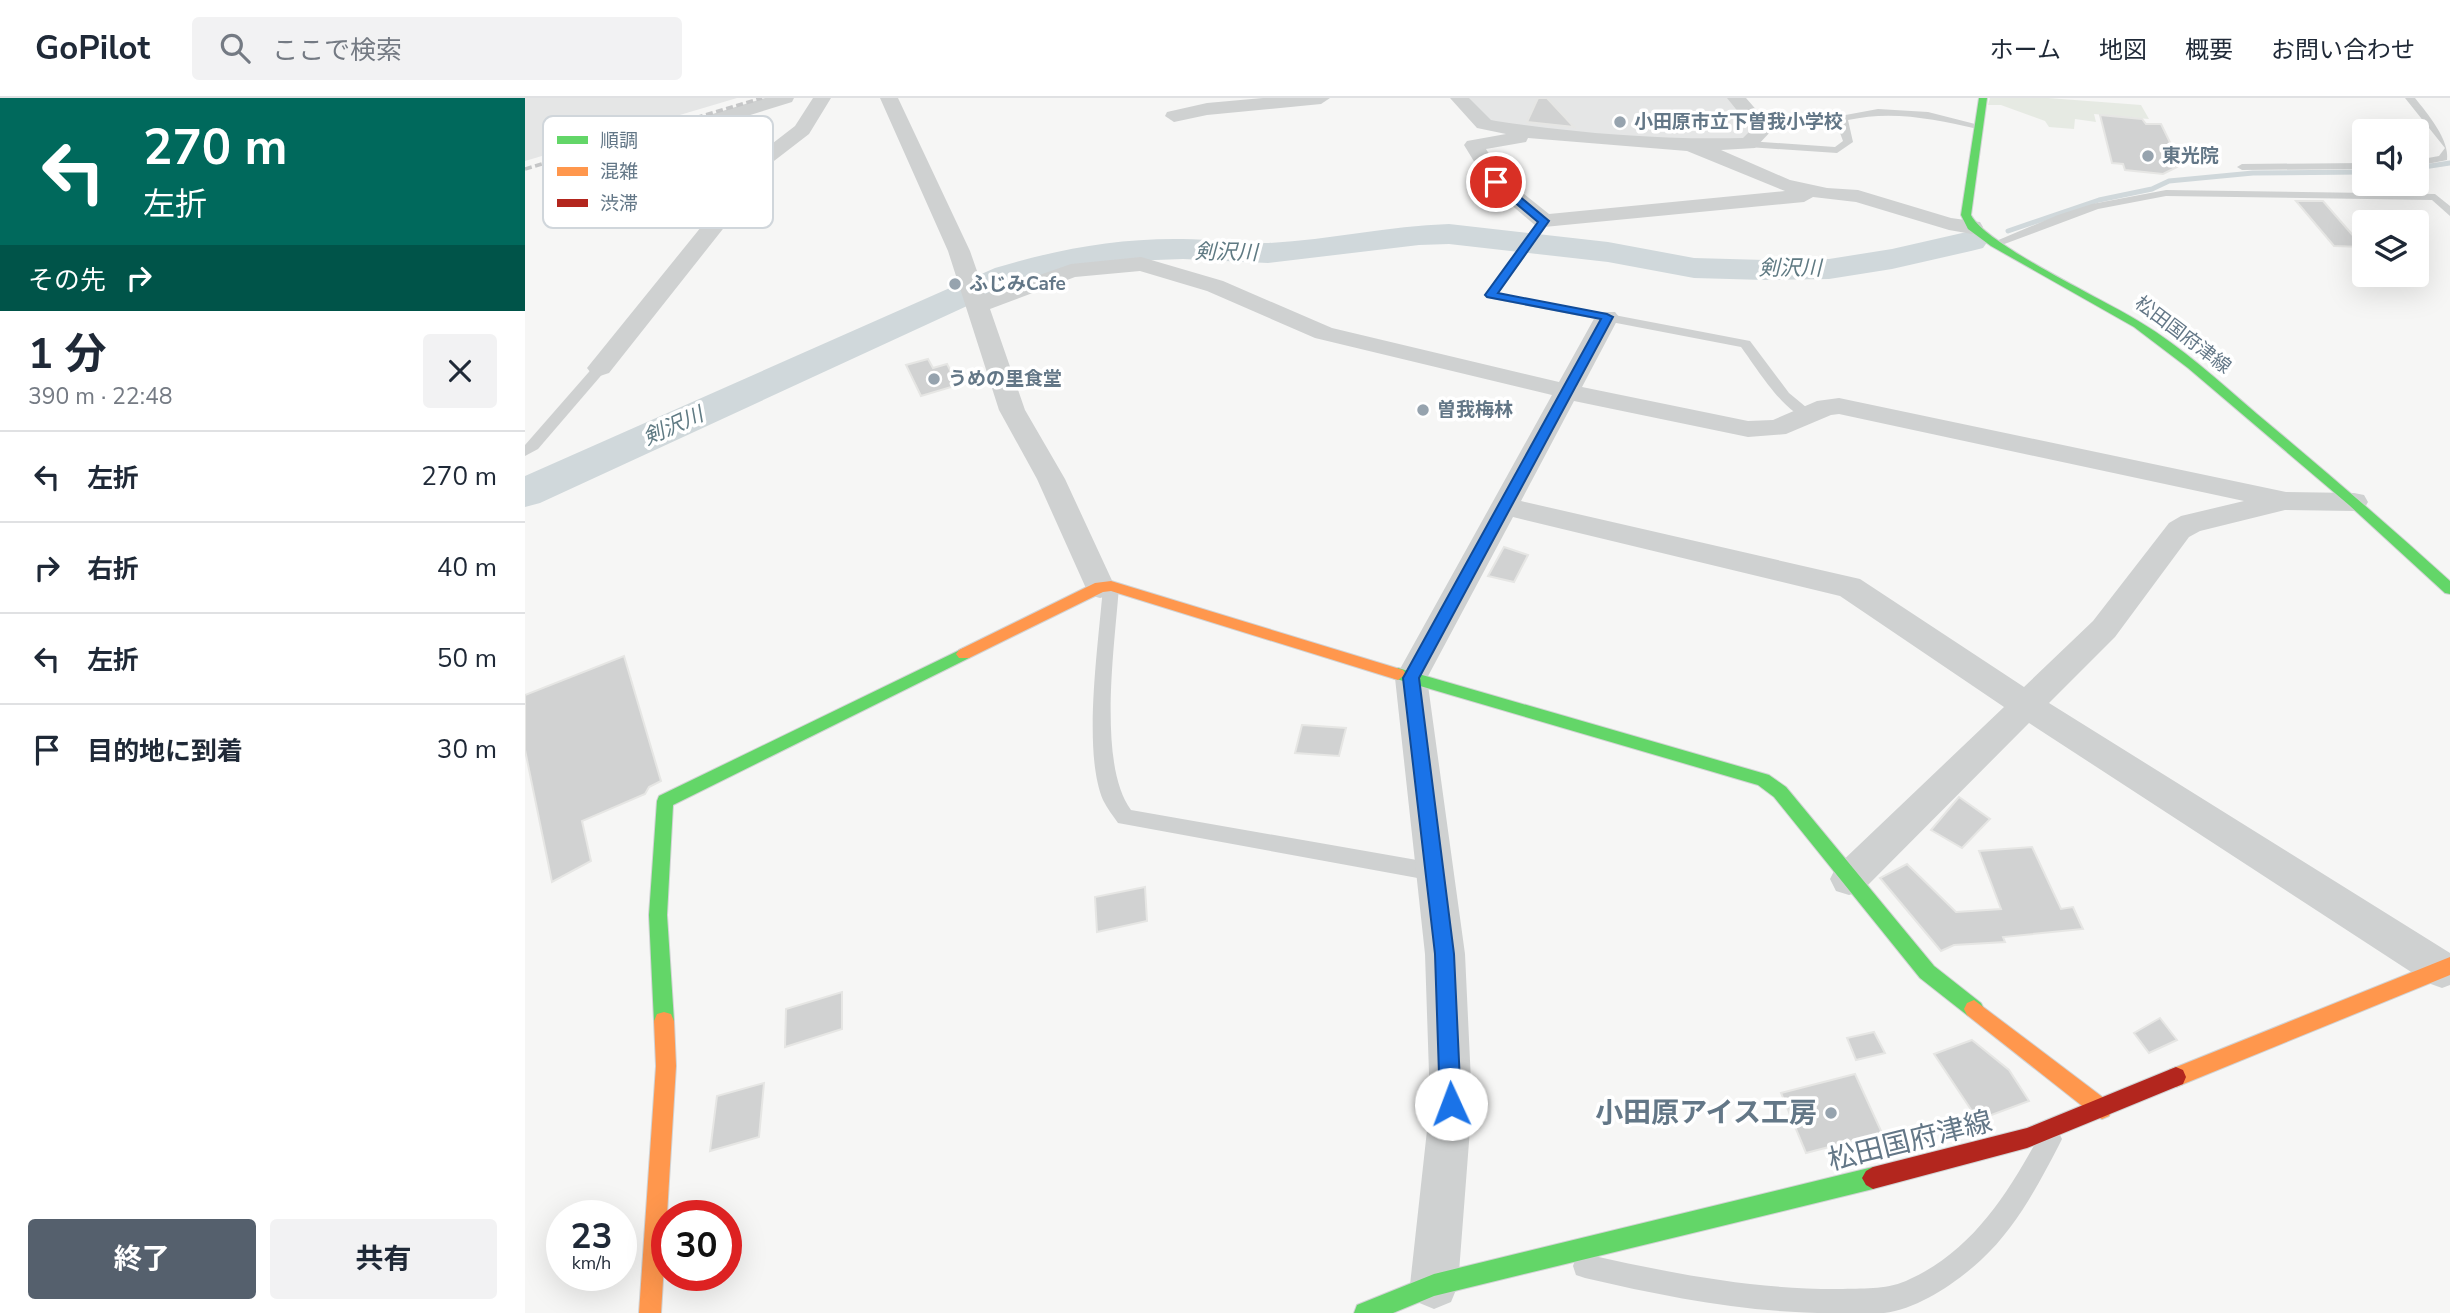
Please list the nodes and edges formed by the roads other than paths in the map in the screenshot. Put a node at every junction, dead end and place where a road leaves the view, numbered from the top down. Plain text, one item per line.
1 (785, 98) edge
2 (822, 98) edge
3 (889, 98) edge
4 (1321, 98) edge
5 (1459, 98) edge
6 (1736, 98) edge
7 (1983, 98) edge
8 (2410, 98) edge
9 (726, 116) edge
10 (1174, 116) dead end
11 (2427, 119) edge
12 (2429, 122) edge
13 (1978, 126) junction
14 (1544, 134) junction
15 (1748, 144) junction
16 (1691, 145) junction
17 (773, 154) edge
18 (2429, 161) edge
19 (2352, 166) edge
20 (2242, 167) dead end
21 (1827, 194) junction
22 (2450, 213) edge
23 (1972, 227) junction
24 (712, 228) edge
25 (1537, 230) junction
26 (1995, 244) junction
27 (976, 297) junction
28 (1607, 317) junction
29 (600, 368) joint
30 (1569, 392) junction
31 (1807, 415) junction
32 (525, 451) edge
33 (2286, 501) junction
34 (2354, 502) junction
35 (1504, 506) junction
36 (1105, 587) junction
37 (2450, 589) edge
38 (1411, 678) junction
39 (2028, 706) junction
40 (1434, 872) junction
41 (1849, 879) junction
42 (2446, 968) edge
43 (2102, 1109) junction
44 (2056, 1126) junction
45 (1550, 1257) junction
46 (1434, 1285) junction
47 (650, 1313) edge
48 (1365, 1313) edge

1 - 9 street
2 - 17 street
3 - 27 street
4 - 10 street
5 - 14 street
6 - 15 street
7 - 13 main road
8 - 11 lane
12 - 18 lane
13 - 15 lane
13 - 23 main road
14 - 16 street
14 - 25 street
15 - 16 street
16 - 21 street
19 - 20 lane
21 - 23 street
21 - 25 street
22 - 26 lane
23 - 26 main road, 松田国府津線
24 - 29 street
25 - 28 lane
26 - 34 main road, 松田国府津線
27 - 30 street
27 - 36 street
28 - 30 street
28 - 31 lane
29 - 32 lane
30 - 31 street
30 - 35 street
31 - 33 street
33 - 34 street
33 - 39 street
34 - 37 main road, 松田国府津線
35 - 38 street
35 - 39 street
36 - 38 main road
36 - 40 lane
36 - 47 main road
38 - 40 street
38 - 41 main road
39 - 41 street
39 - 42 street
40 - 46 street
41 - 43 main road
42 - 43 main road, 松田国府津線
43 - 44 main road, 松田国府津線
44 - 45 main road, 松田国府津線
44 - 45 lane
45 - 46 main road, 松田国府津線
46 - 48 main road, 松田国府津線

